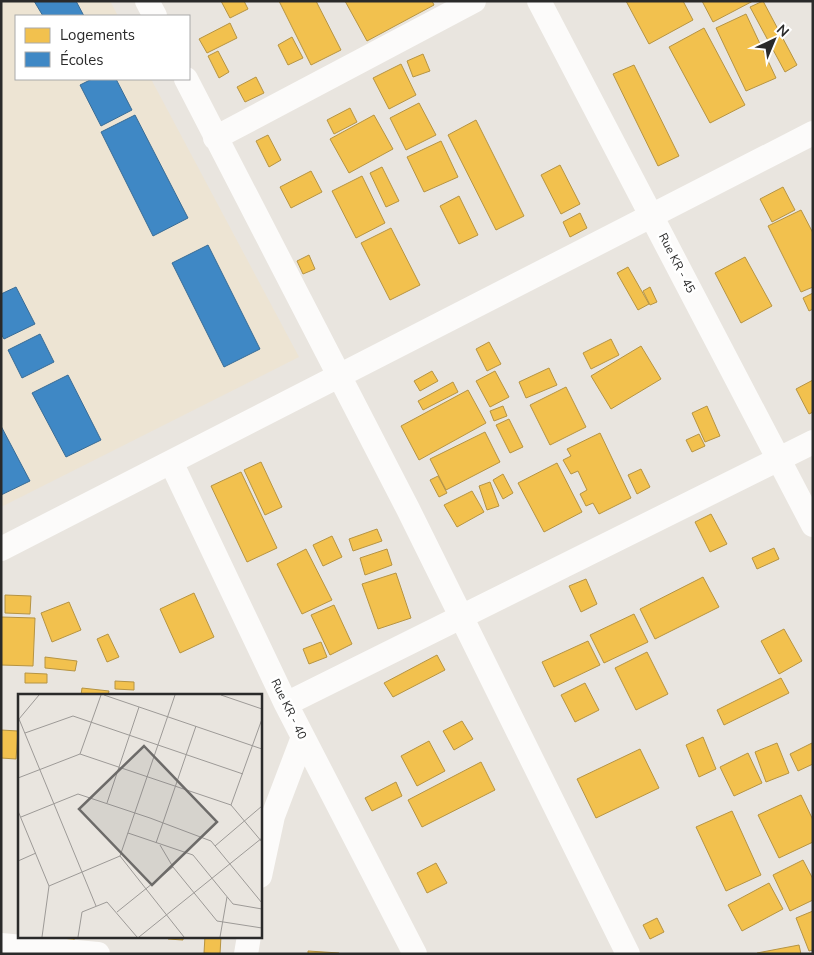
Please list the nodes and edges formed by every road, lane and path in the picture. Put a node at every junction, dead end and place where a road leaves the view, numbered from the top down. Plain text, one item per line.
1 (147, 1) edge
2 (474, 1) edge
3 (539, 1) edge
4 (154, 15) edge
5 (186, 80) edge
6 (813, 133) edge
7 (215, 138) junction
8 (652, 215) junction
9 (340, 377) junction
10 (813, 442) edge
11 (779, 460) junction
12 (171, 462) junction
13 (813, 525) edge
14 (1, 549) edge
15 (462, 617) junction
16 (286, 704) junction
17 (303, 737) junction
18 (261, 872) edge
19 (250, 938) edge
20 (1, 945) edge
21 (98, 954) edge
22 (246, 954) edge
23 (415, 954) edge
24 (628, 954) edge

1 - 4 street
2 - 7 street
3 - 8 street, Rue KR - 45
5 - 7 street
6 - 8 street
7 - 9 street
8 - 9 street
8 - 11 street, Rue KR - 45
9 - 12 street
9 - 15 street
10 - 11 street
11 - 13 street, Rue KR - 45
11 - 15 street
12 - 14 street
12 - 16 street, Rue KR - 40
15 - 16 street
15 - 24 street
16 - 17 street, Rue KR - 40
17 - 18 street
17 - 23 street, Rue KR - 40
19 - 22 street
20 - 21 street

